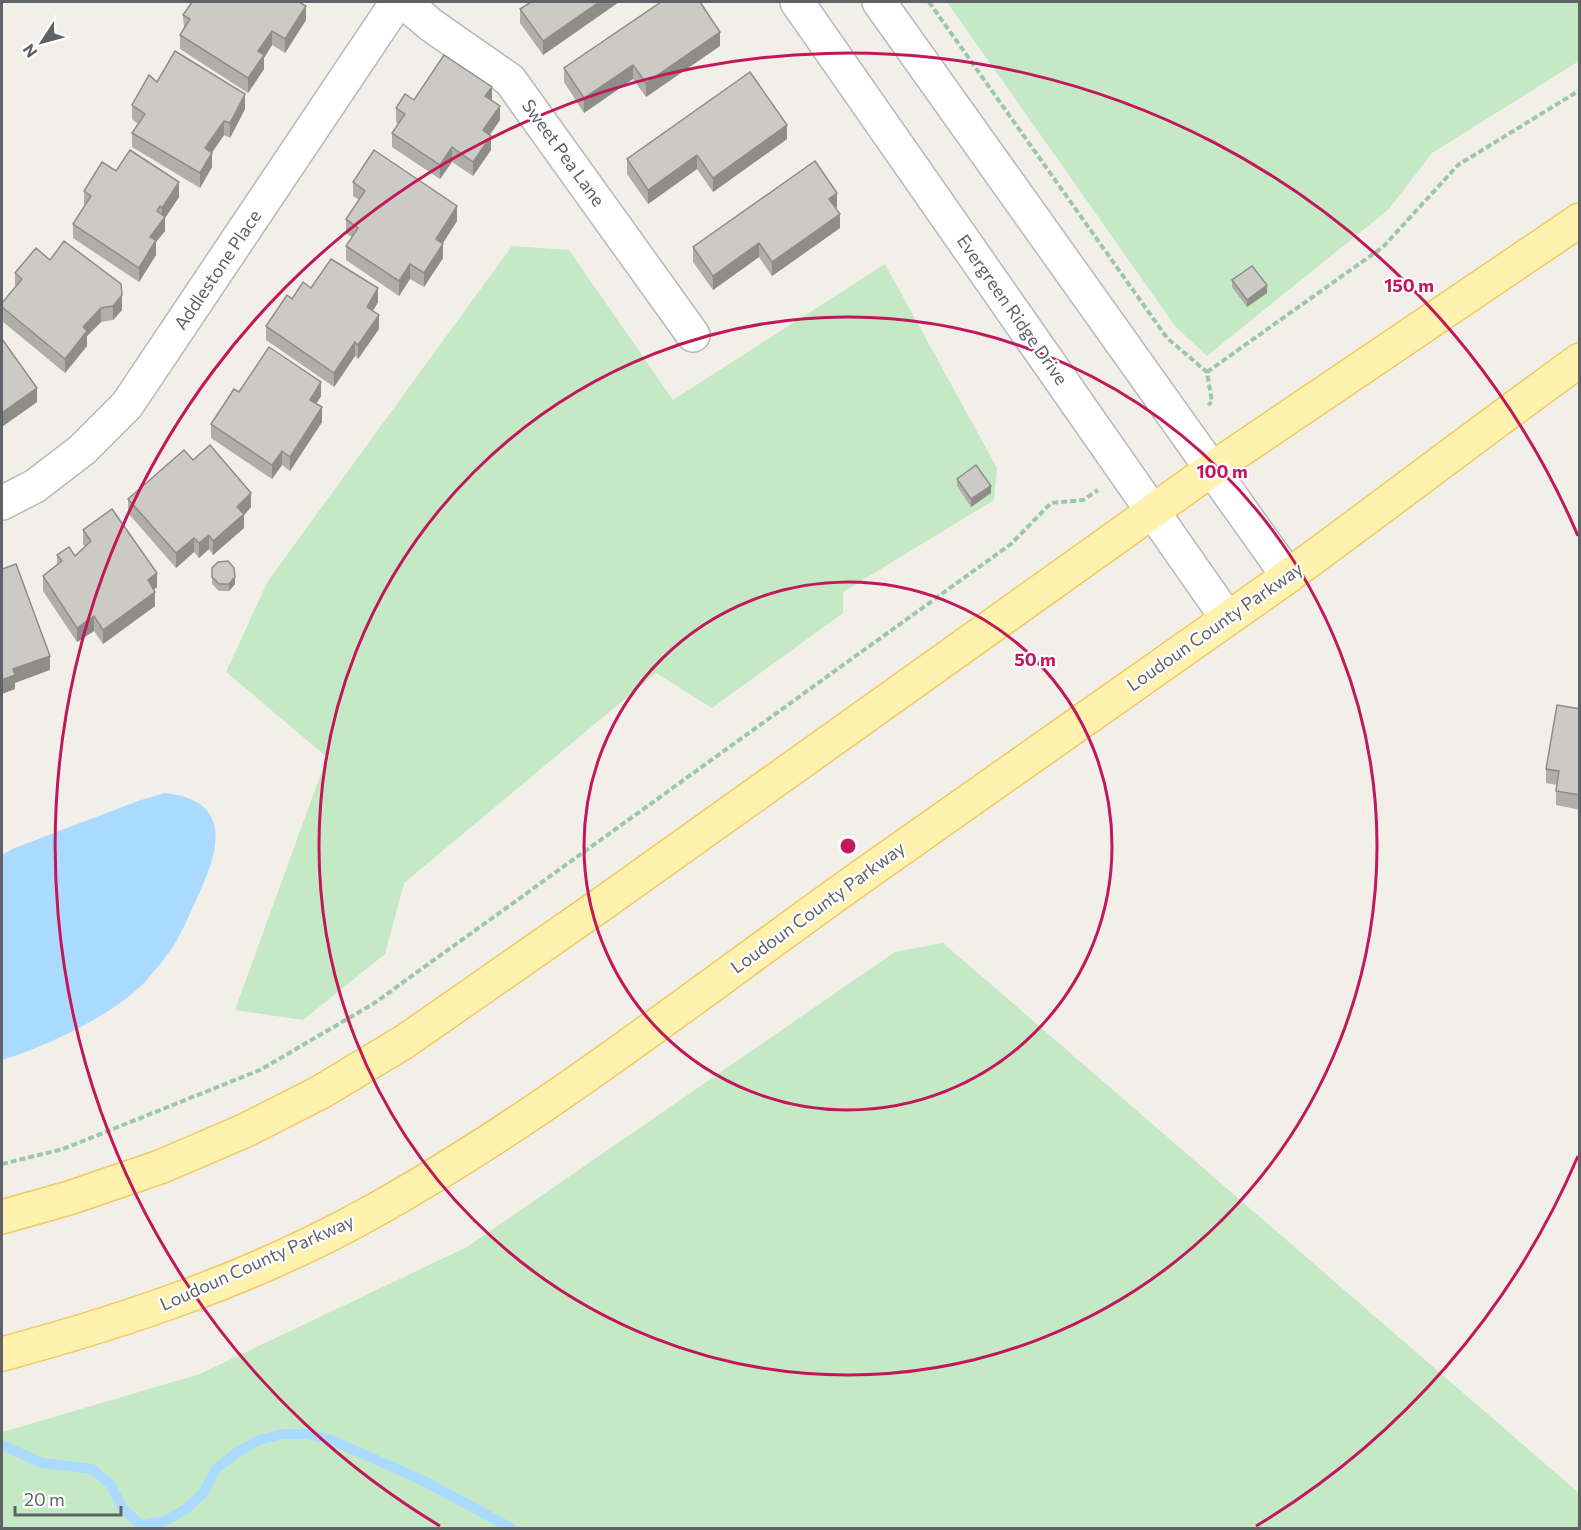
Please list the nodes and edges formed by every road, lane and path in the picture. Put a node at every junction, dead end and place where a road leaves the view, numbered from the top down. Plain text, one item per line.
1 (397, 2) edge
2 (404, 2) edge
3 (797, 2) edge
4 (879, 2) edge
5 (929, 2) edge
6 (1580, 90) edge
7 (1580, 220) edge
8 (693, 335) dead end
9 (1580, 360) edge
10 (1207, 372) junction
11 (1182, 426) junction
12 (1212, 469) junction
13 (1124, 470) junction
14 (2, 503) edge
15 (1152, 511) junction
16 (1288, 576) junction
17 (1227, 618) junction
18 (2, 1164) edge
19 (2, 1216) edge
20 (2, 1354) edge

1 - 14 street, Addlestone Place
2 - 8 street, Sweet Pea Lane
3 - 13 street, Evergreen Ridge Drive
4 - 11 street
5 - 10 path
6 - 10 path
7 - 12 main road
9 - 16 main road, Loudoun County Parkway
10 - 11 path
11 - 12 street
12 - 15 main road
12 - 16 street
13 - 15 street, Evergreen Ridge Drive
13 - 18 path
15 - 17 street, Evergreen Ridge Drive
15 - 19 main road
16 - 17 main road, Loudoun County Parkway
17 - 20 main road, Loudoun County Parkway

